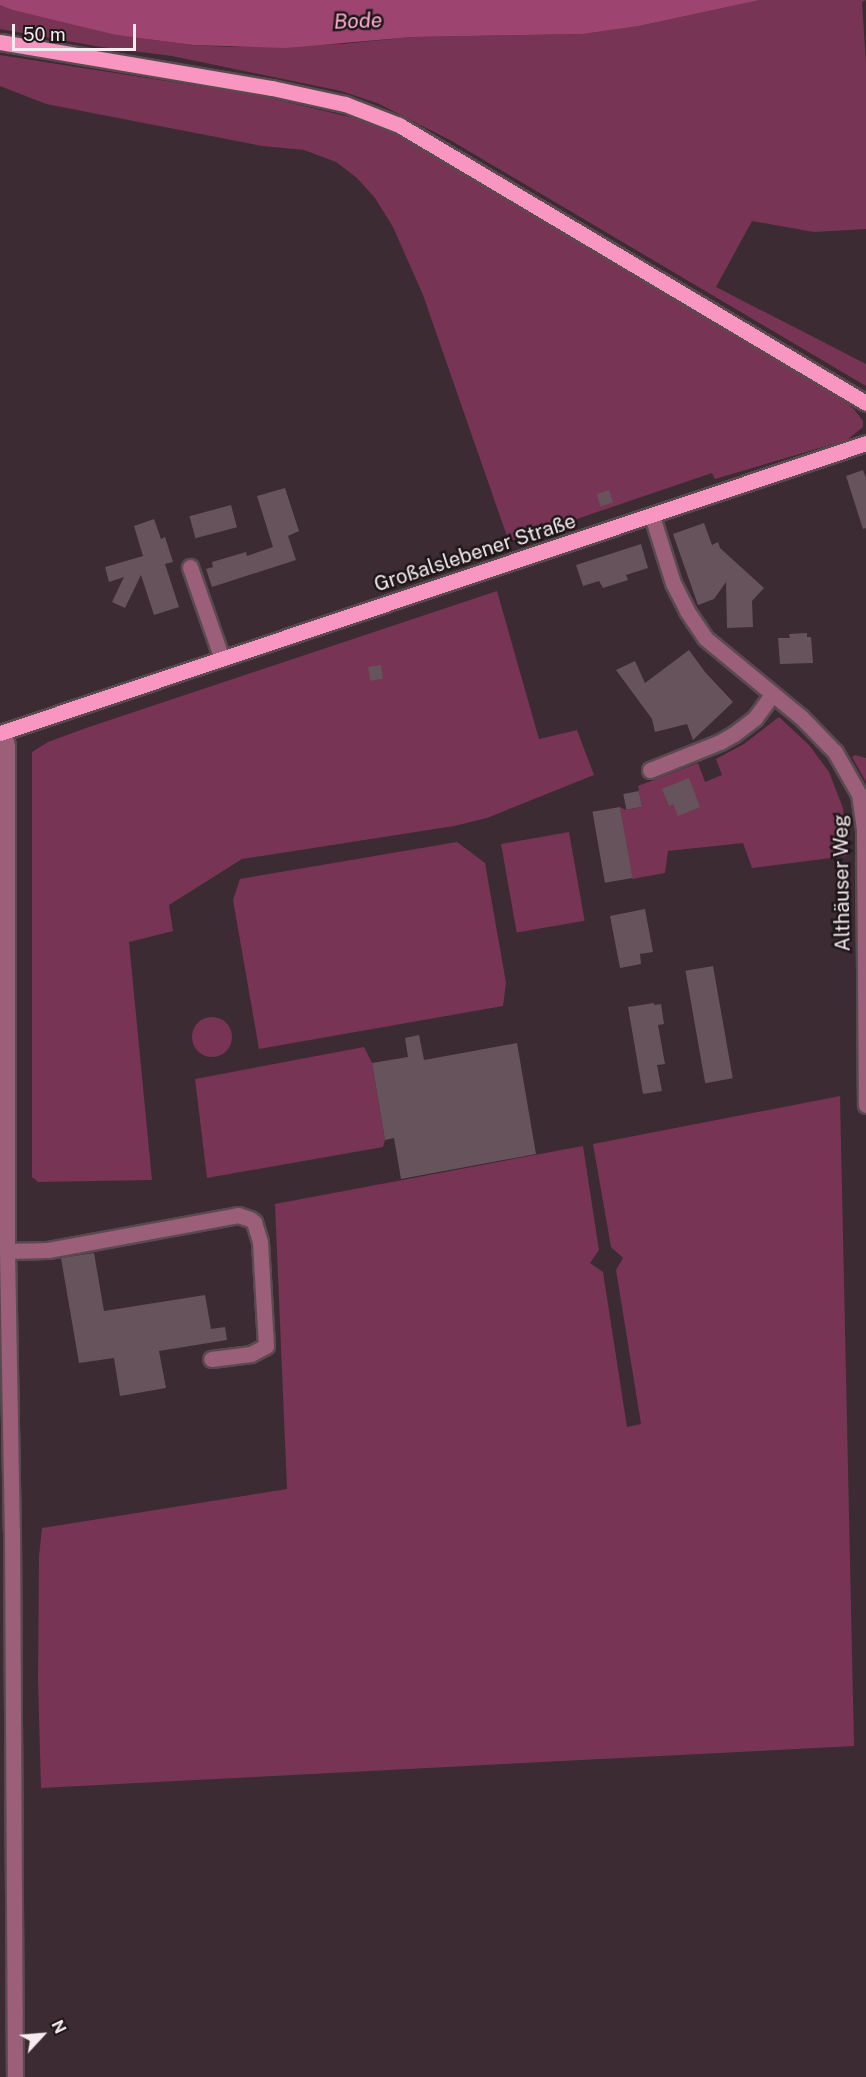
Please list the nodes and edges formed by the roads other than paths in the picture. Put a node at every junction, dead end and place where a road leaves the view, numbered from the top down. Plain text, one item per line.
1 (0, 42) edge
2 (866, 403) edge
3 (866, 443) edge
4 (652, 516) junction
5 (190, 567) dead end
6 (222, 659) junction
7 (772, 695) junction
8 (2, 732) edge
9 (650, 770) dead end
10 (866, 1105) edge
11 (7, 1251) junction
12 (211, 1359) dead end
13 (15, 2077) edge

1 - 2 main road
3 - 4 main road, Großalslebener Straße
4 - 6 main road, Großalslebener Straße
4 - 7 street, Althäuser Weg
5 - 6 street
6 - 8 main road, Großalslebener Straße
7 - 9 street
7 - 10 street, Althäuser Weg
8 - 11 street
11 - 12 street
11 - 13 street

